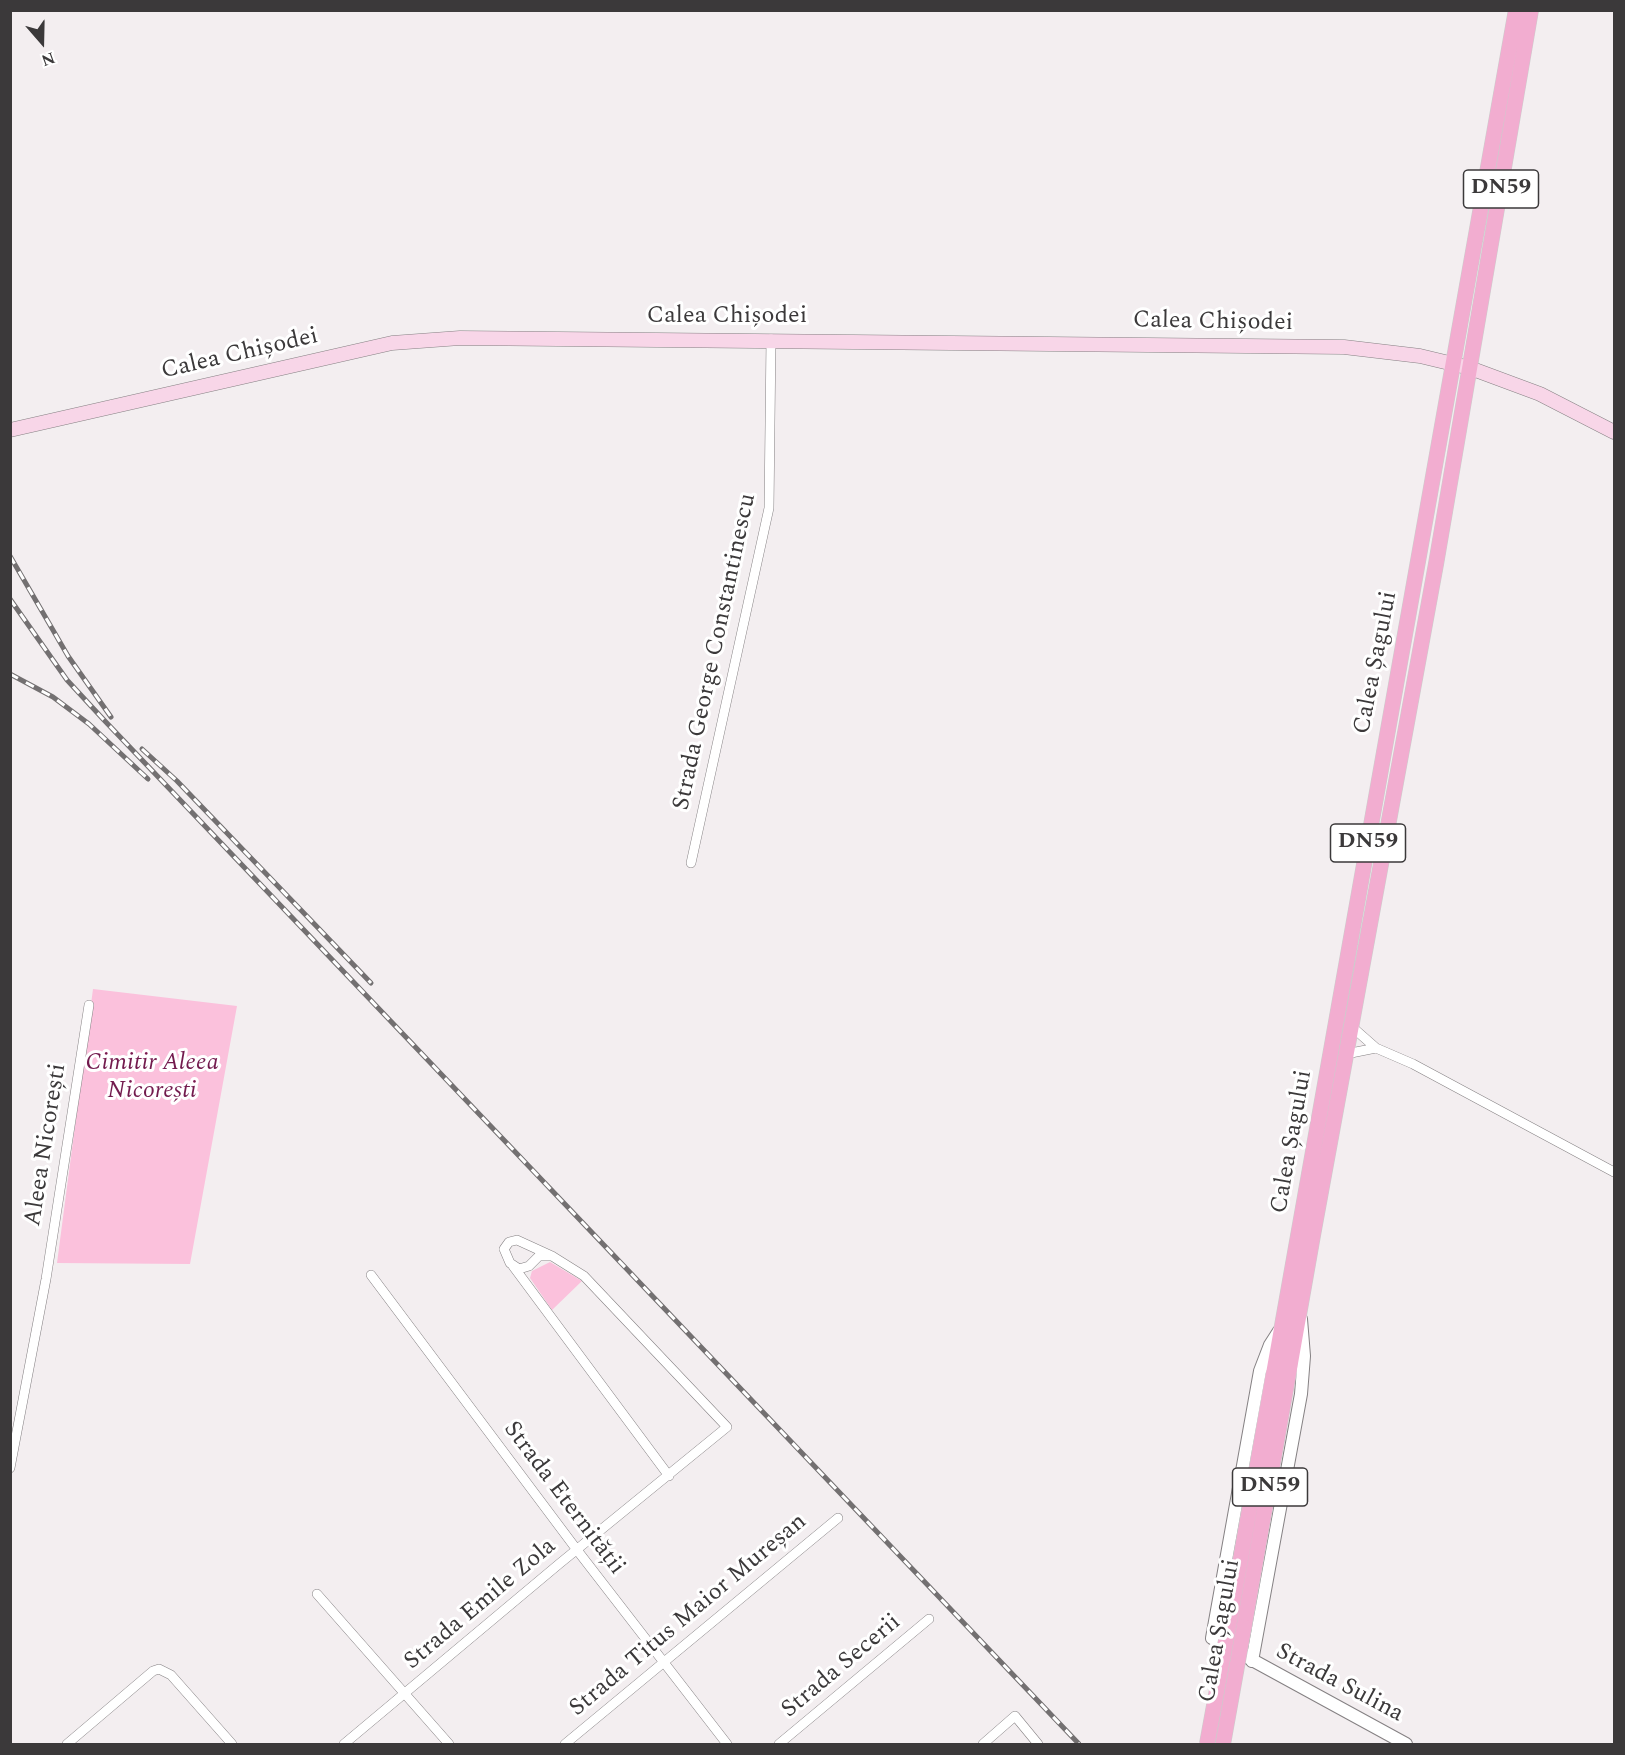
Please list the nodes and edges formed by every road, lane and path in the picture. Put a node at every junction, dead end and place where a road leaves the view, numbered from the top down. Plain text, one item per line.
1 (1516, 10) edge
2 (1531, 10) edge
3 (771, 339) junction
4 (1453, 362) junction
5 (1470, 368) junction
6 (10, 430) edge
7 (1614, 432) edge
8 (691, 863) dead end
9 (89, 1005) dead end
10 (1351, 1026) junction
11 (1376, 1048) junction
12 (1346, 1054) junction
13 (1614, 1172) edge
14 (529, 1244) junction
15 (552, 1256) junction
16 (531, 1264) junction
17 (512, 1265) junction
18 (371, 1275) dead end
19 (525, 1281) junction
20 (1300, 1313) junction
21 (1283, 1324) junction
22 (10, 1468) edge
23 (669, 1476) junction
24 (838, 1518) dead end
25 (577, 1550) junction
26 (317, 1594) dead end
27 (929, 1618) dead end
28 (1212, 1638) joint
29 (664, 1661) junction
30 (1252, 1661) junction
31 (405, 1695) junction
32 (67, 1744) edge
33 (232, 1744) edge
34 (344, 1744) edge
35 (449, 1744) edge
36 (565, 1744) edge
37 (727, 1744) edge
38 (779, 1744) edge
39 (983, 1744) edge
40 (1038, 1744) edge
41 (1207, 1744) edge
42 (1223, 1744) edge
43 (1406, 1744) edge

1 - 4 main road, Calea Șagului / DN59
2 - 5 main road, Calea Șagului / DN59
3 - 4 main road, Calea Chișodei
3 - 6 main road, Calea Chișodei
3 - 8 street, Strada George Constantinescu
4 - 5 main road, Calea Chișodei
4 - 21 main road, Calea Șagului / DN59
5 - 7 main road, Calea Chișodei
5 - 10 main road, Calea Șagului / DN59
9 - 22 street, Aleea Nicorești
10 - 11 street
10 - 12 main road, Calea Șagului / DN59
11 - 12 street
11 - 13 street
12 - 20 main road, Calea Șagului / DN59
14 - 15 street
14 - 16 street
14 - 17 street
15 - 16 street
15 - 23 street, Strada Emile Zola
16 - 17 street
16 - 19 street
17 - 19 street
18 - 25 street, Strada Eternității
19 - 23 street
20 - 30 street, Calea Șagului
20 - 42 main road, Calea Șagului / DN59, bridge
21 - 28 street, Calea Șagului
21 - 41 main road, Calea Șagului / DN59, bridge
23 - 25 street, Strada Emile Zola
24 - 29 street, Strada Titus Maior Mureșan
25 - 29 street, Strada Eternității
25 - 31 street, Strada Emile Zola
26 - 31 street
27 - 38 street, Strada Secerii
28 - 30 street, Strada Sulina
29 - 36 street, Strada Titus Maior Mureșan
29 - 37 street, Strada Eternității
30 - 43 street, Strada Sulina
31 - 34 street, Strada Emile Zola
31 - 35 street
32 - 33 street
39 - 40 street

